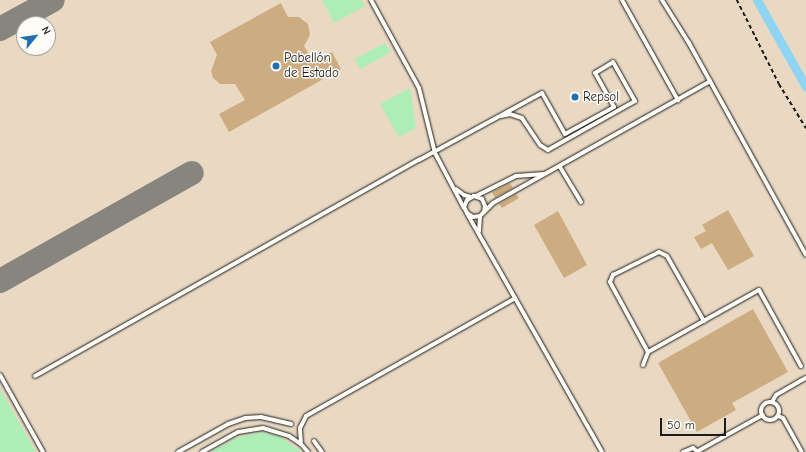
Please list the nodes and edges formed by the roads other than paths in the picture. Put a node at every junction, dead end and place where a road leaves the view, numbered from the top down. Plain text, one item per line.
1 (371, 0) edge
2 (622, 0) edge
3 (662, 0) edge
4 (710, 81) junction
5 (678, 100) junction
6 (501, 116) junction
7 (435, 153) junction
8 (560, 167) junction
9 (548, 173) junction
10 (451, 182) junction
11 (473, 196) junction
12 (581, 202) dead end
13 (466, 212) junction
14 (482, 214) junction
15 (480, 236) junction
16 (806, 255) edge
17 (515, 298) junction
18 (704, 321) junction
19 (648, 352) junction
20 (642, 365) dead end
21 (801, 366) dead end
22 (0, 375) edge
23 (35, 376) dead end
24 (806, 378) edge
25 (772, 402) junction
26 (763, 415) junction
27 (778, 416) junction
28 (291, 424) dead end
29 (314, 441) dead end
30 (301, 444) junction
31 (43, 452) edge
32 (178, 452) edge
33 (202, 452) edge
34 (308, 452) edge
35 (322, 452) edge
36 (602, 452) edge
37 (683, 452) edge
38 (698, 452) edge
39 (802, 452) edge

1 - 7 lane
2 - 5 lane
3 - 4 lane
4 - 5 lane
4 - 16 lane
5 - 8 lane
6 - 6 lane
6 - 7 lane
7 - 10 lane
7 - 23 lane
8 - 9 lane
8 - 12 lane
9 - 11 lane
9 - 14 lane
10 - 11 lane
10 - 13 lane
11 - 13 lane
11 - 14 lane
13 - 14 lane
13 - 15 lane
14 - 15 lane
15 - 17 lane
17 - 30 lane
17 - 36 lane
18 - 19 lane
18 - 19 lane
18 - 21 lane
19 - 20 lane
22 - 31 lane
24 - 25 lane
25 - 26 lane
25 - 27 lane
26 - 27 lane
26 - 38 lane
27 - 39 lane
28 - 32 lane
29 - 35 lane
30 - 33 lane
30 - 34 lane
37 - 38 lane

